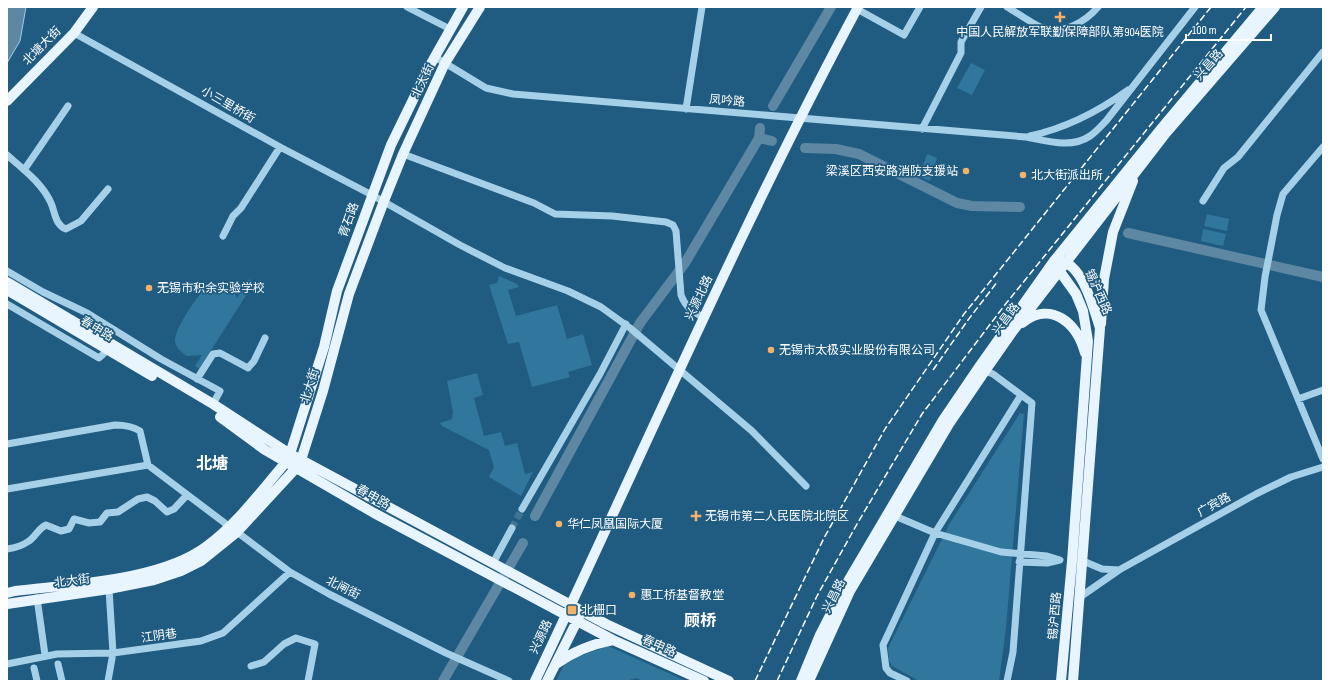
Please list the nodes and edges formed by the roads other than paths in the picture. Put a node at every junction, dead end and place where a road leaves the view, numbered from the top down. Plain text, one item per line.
1 (94, 7) edge
2 (407, 7) edge
3 (463, 7) edge
4 (480, 7) edge
5 (702, 7) edge
6 (920, 7) edge
7 (981, 7) edge
8 (1007, 7) edge
9 (1098, 7) edge
10 (1195, 7) edge
11 (1264, 7) edge
12 (1275, 7) edge
13 (858, 8) edge
14 (450, 29) junction
15 (74, 33) junction
16 (1323, 52) edge
17 (436, 57) junction
18 (445, 63) junction
19 (1136, 84) junction
20 (7, 101) edge
21 (68, 106) dead end
22 (686, 109) junction
23 (800, 119) junction
24 (922, 129) junction
25 (1026, 137) junction
26 (280, 147) junction
27 (1323, 147) edge
28 (403, 154) junction
29 (7, 155) edge
30 (1149, 155) junction
31 (24, 170) junction
32 (108, 190) dead end
33 (372, 195) junction
34 (1203, 201) dead end
35 (384, 202) junction
36 (223, 236) dead end
37 (1054, 261) junction
38 (1066, 262) junction
39 (7, 271) edge
40 (1059, 272) junction
41 (7, 282) edge
42 (7, 290) edge
43 (7, 304) edge
44 (44, 308) junction
45 (704, 318) junction
46 (628, 326) junction
47 (1100, 328) junction
48 (1013, 331) junction
49 (265, 338) dead end
50 (110, 348) junction
51 (1087, 363) junction
52 (680, 370) junction
53 (985, 372) junction
54 (197, 379) junction
55 (1323, 390) edge
56 (1021, 395) junction
57 (1298, 398) junction
58 (212, 404) junction
59 (7, 444) edge
60 (1086, 448) junction
61 (288, 458) junction
62 (1323, 459) edge
63 (298, 464) junction
64 (148, 465) junction
65 (1323, 467) edge
66 (806, 486) dead end
67 (7, 489) edge
68 (187, 495) junction
69 (522, 509) tunnel mouth
70 (895, 516) junction
71 (512, 528) tunnel mouth
72 (233, 530) junction
73 (935, 533) junction
74 (7, 549) edge
75 (1019, 558) junction
76 (1072, 561) junction
77 (1083, 561) junction
78 (497, 565) junction
79 (1119, 570) junction
80 (290, 572) junction
81 (109, 589) junction
82 (7, 593) edge
83 (1080, 597) junction
84 (37, 598) junction
85 (7, 604) edge
86 (572, 605) junction
87 (581, 610) junction
88 (566, 615) junction
89 (577, 621) junction
90 (613, 640) junction
91 (113, 653) junction
92 (45, 656) junction
93 (7, 664) edge
94 (58, 664) dead end
95 (555, 665) junction
96 (251, 666) dead end
97 (34, 668) dead end
98 (807, 680) edge
99 (37, 681) edge
100 (62, 681) edge
101 (108, 681) edge
102 (308, 681) edge
103 (509, 681) edge
104 (535, 681) edge
105 (547, 681) edge
106 (704, 681) edge
107 (729, 681) edge
108 (907, 681) edge
109 (1007, 681) edge
110 (1061, 681) edge
111 (1073, 681) edge

1 - 15 main road, 北塘大街
2 - 14 street
3 - 14 main road, 青石路
4 - 18 main road, 北大街
5 - 22 street
6 - 13 street
7 - 24 street
8 - 9 street
10 - 19 street
11 - 37 main road, 兴昌路
12 - 30 main road, 兴昌路
13 - 23 main road, 兴源北路
14 - 17 main road, 青石路
15 - 20 main road, 北塘大街
15 - 26 street, 小三里桥街
16 - 34 street
17 - 18 street, 凤吟路
17 - 33 main road, 青石路
18 - 22 street, 凤吟路
18 - 28 main road, 北大街
19 - 25 street
19 - 25 street
21 - 31 street
22 - 23 street, 凤吟路
23 - 24 street, 凤吟路
23 - 45 main road, 兴源北路
24 - 25 street, 凤吟路
26 - 33 street, 小三里桥街
26 - 36 street
27 - 57 street
28 - 35 main road, 北大街
28 - 45 street
29 - 31 street
30 - 38 main road, 兴昌路
30 - 47 main road
31 - 32 street
33 - 35 street, 小三里桥街
33 - 61 main road, 青石路
35 - 46 street, 小三里桥街
35 - 63 main road, 北大街
37 - 38 main road
37 - 40 main road, 锡沪西路
37 - 98 main road, 兴昌路
38 - 40 main road, 兴昌路
38 - 47 main road, 锡沪西路
39 - 54 street
40 - 48 main road, 兴昌路
40 - 51 main road, 锡沪西路
41 - 44 main road
42 - 44 main road
43 - 50 street
44 - 50 main road, 春申路
45 - 52 main road, 兴源北路
46 - 52 street, 小三里桥街
46 - 69 street
47 - 60 main road, 锡沪西路
48 - 51 main road
48 - 53 main road, 兴昌路
49 - 54 street
50 - 58 main road, 春申路
50 - 61 main road, 春申路
51 - 60 main road, 锡沪西路
52 - 66 street, 小三里桥街
52 - 86 main road, 兴源北路
53 - 56 street
53 - 70 main road, 兴昌路
54 - 58 street
55 - 57 street
56 - 73 street
56 - 75 street
57 - 62 street
58 - 61 main road, 春申路
59 - 64 street
60 - 76 main road, 锡沪西路
60 - 77 main road, 锡沪西路
61 - 63 main road, 春申路
61 - 72 main road, 北大街
63 - 72 main road, 北大街
63 - 78 main road, 春申路
63 - 88 main road, 春申路
64 - 67 street
64 - 68 street, 北闸街
65 - 79 street, 广宾路
68 - 72 street, 北闸街
68 - 74 street
70 - 73 street
70 - 98 main road, 兴昌路
71 - 78 street
72 - 80 street, 北闸街
72 - 81 main road, 北大街
72 - 82 main road, 北大街
73 - 75 street
73 - 108 street
75 - 76 street
75 - 109 street
76 - 110 main road, 锡沪西路
77 - 79 street
77 - 83 main road, 锡沪西路
78 - 86 main road, 春申路
79 - 83 street, 广宾路
80 - 91 street, 江阴巷
80 - 103 street, 北闸街
81 - 84 main road, 北大街
81 - 91 street
83 - 111 main road, 锡沪西路
84 - 85 main road, 北大街
84 - 92 street
86 - 87 main road, 春申路
86 - 88 main road, 兴源路
87 - 89 main road, 兴源路
87 - 107 main road, 春申路
88 - 89 main road, 春申路
88 - 104 main road, 兴源路
89 - 90 main road, 春申路
89 - 95 main road, 兴源路
90 - 95 main road
90 - 106 main road, 春申路
91 - 92 street, 江阴巷
91 - 101 street
92 - 93 street, 江阴巷
94 - 100 street
95 - 105 main road, 兴源路
96 - 102 street
97 - 99 street

